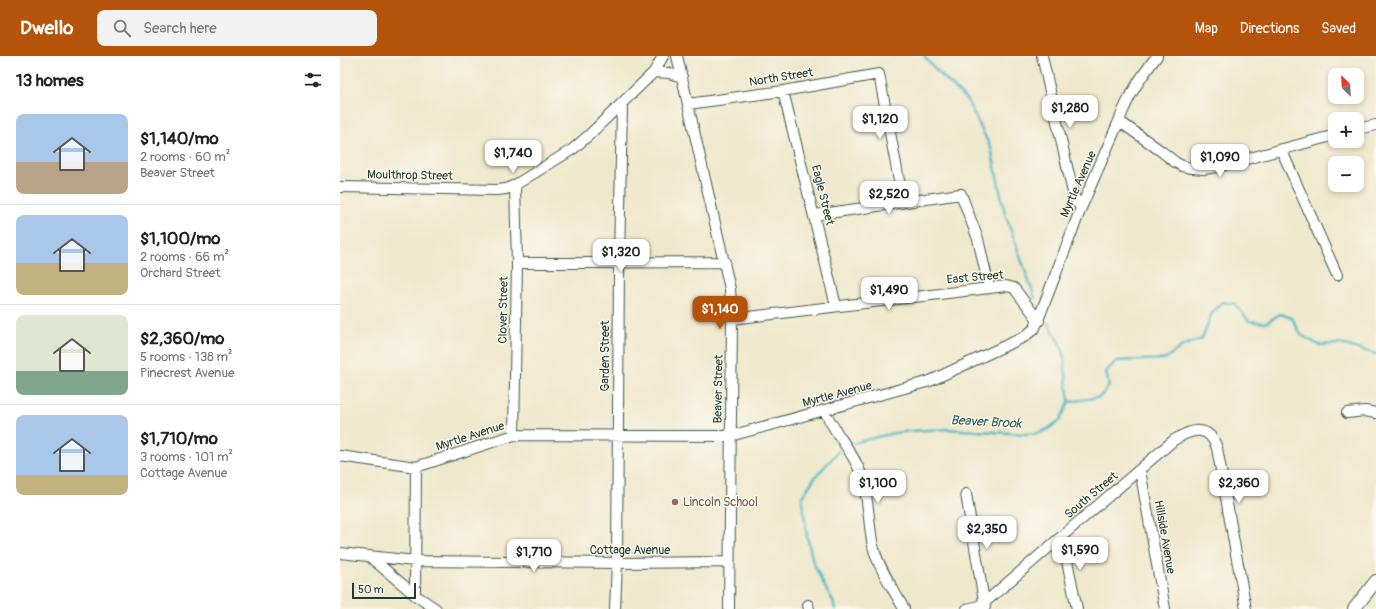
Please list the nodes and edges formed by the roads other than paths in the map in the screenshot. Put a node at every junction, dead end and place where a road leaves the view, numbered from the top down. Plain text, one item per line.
1 (663, 56) edge
2 (677, 56) edge
3 (1042, 56) edge
4 (1157, 56) edge
5 (654, 72) junction
6 (682, 77) junction
7 (783, 91) junction
8 (622, 104) junction
9 (688, 104) junction
10 (1119, 121) junction
11 (1376, 125) edge
12 (1364, 128) edge
13 (1328, 137) edge
14 (1281, 149) junction
15 (515, 185) junction
16 (340, 187) edge
17 (903, 202) junction
18 (1081, 208) junction
19 (815, 215) junction
20 (619, 262) junction
21 (725, 262) junction
22 (517, 263) junction
23 (1337, 275) dead end
24 (989, 287) junction
25 (836, 306) junction
26 (732, 319) junction
27 (1039, 321) junction
28 (825, 411) junction
29 (1347, 413) dead end
30 (1376, 413) edge
31 (514, 435) junction
32 (618, 435) junction
33 (730, 436) junction
34 (340, 456) edge
35 (416, 467) junction
36 (1140, 470) junction
37 (966, 494) dead end
38 (1062, 537) junction
39 (340, 553) edge
40 (370, 557) junction
41 (415, 561) junction
42 (729, 562) junction
43 (617, 563) junction
44 (1376, 581) edge
45 (415, 595) junction
46 (985, 606) edge
47 (436, 609) edge
48 (615, 609) edge
49 (729, 609) edge
50 (904, 609) edge
51 (967, 609) edge
52 (1076, 609) edge
53 (1165, 609) edge
54 (1246, 609) edge
55 (1354, 609) edge

1 - 5 street, Moulthrop Street
2 - 6 street, Beaver Street
3 - 18 street
4 - 10 street, Myrtle Avenue
5 - 6 street
5 - 8 street, Moulthrop Street
6 - 9 street, Beaver Street
7 - 9 street, North Street
7 - 17 street, North Street
7 - 19 street, Eagle Street
8 - 15 street, Moulthrop Street
8 - 20 street, Garden Street
9 - 21 street, Beaver Street
10 - 14 street
10 - 18 street, Myrtle Avenue
11 - 12 street
13 - 14 street
14 - 23 street
15 - 16 street, Moulthrop Street
15 - 22 street, Clover Street
17 - 19 street
17 - 24 street
18 - 27 street, Myrtle Avenue
19 - 25 street, Eagle Street
20 - 21 street
20 - 22 street
20 - 32 street, Garden Street
21 - 26 street, Beaver Street
22 - 31 street, Clover Street
24 - 25 street, East Street
24 - 27 street, East Street
25 - 26 street, East Street
26 - 33 street, Beaver Street
27 - 28 street, Myrtle Avenue
28 - 33 street, Myrtle Avenue
28 - 50 street
29 - 30 street
31 - 32 street, Myrtle Avenue
31 - 35 street, Myrtle Avenue
32 - 33 street, Myrtle Avenue
32 - 43 street, Garden Street
33 - 42 street, Beaver Street
34 - 35 street, Myrtle Avenue
35 - 41 street
36 - 38 street, South Street
36 - 53 street, Hillside Avenue
36 - 54 street, South Street
37 - 46 street
38 - 46 street, South Street
38 - 52 street
39 - 40 street, Cottage Avenue
40 - 41 street, Cottage Avenue
40 - 45 street
41 - 43 street, Cottage Avenue
41 - 45 street
42 - 43 street, Cottage Avenue
42 - 49 street, Beaver Street
43 - 48 street, Garden Street
44 - 55 main road
45 - 47 street
46 - 51 street, South Street

